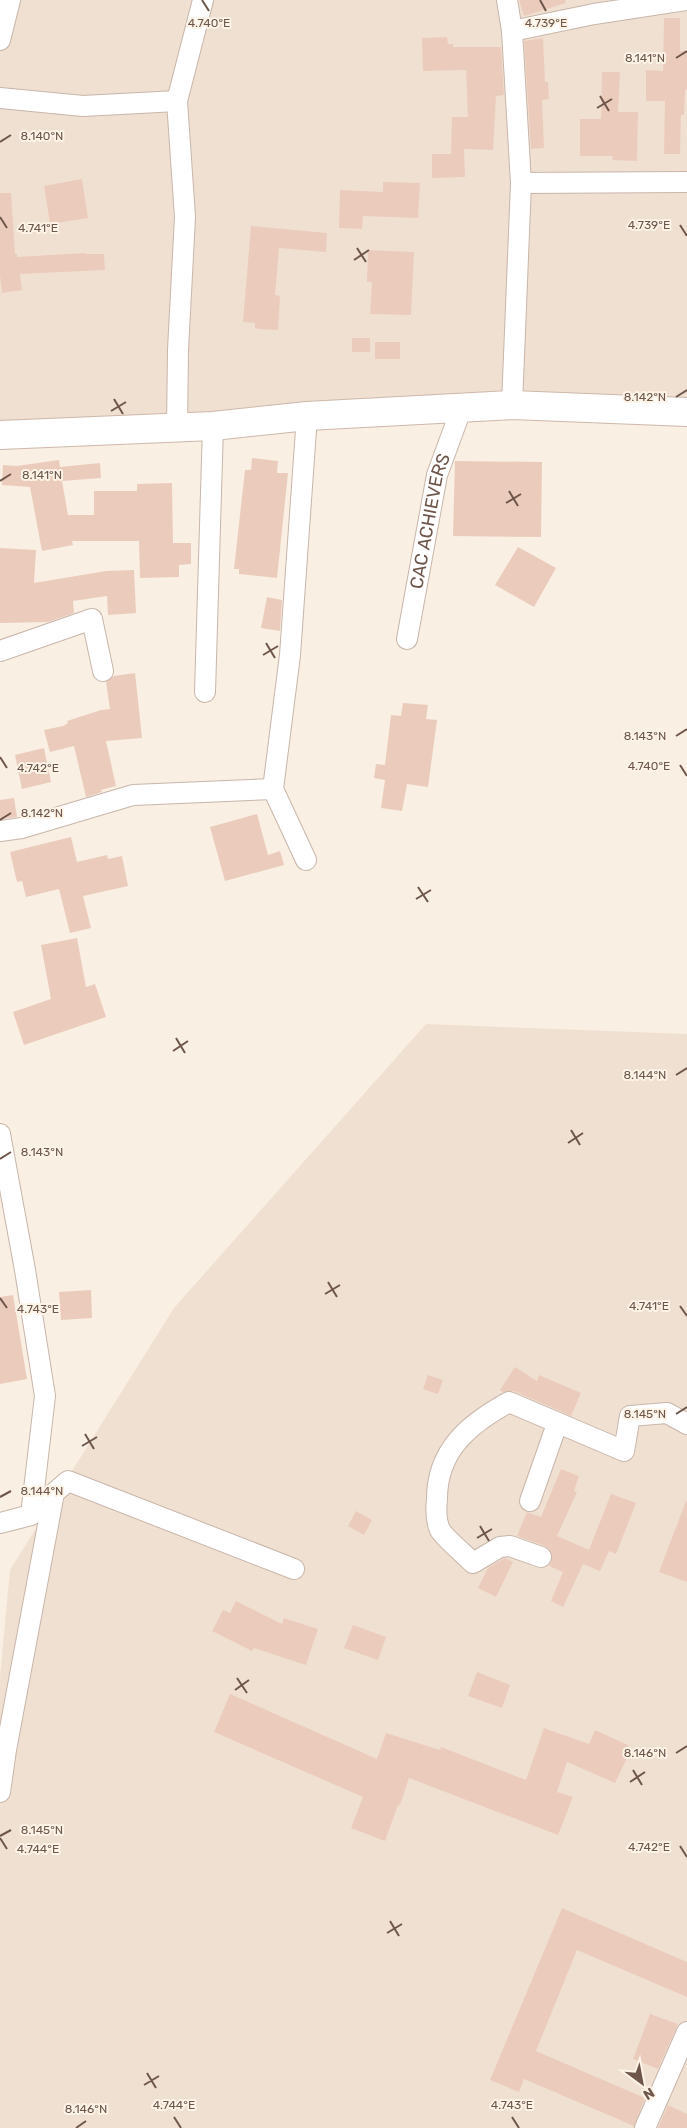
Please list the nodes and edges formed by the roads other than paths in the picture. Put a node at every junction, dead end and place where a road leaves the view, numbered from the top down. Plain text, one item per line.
1 (10, 0) edge
2 (203, 0) edge
3 (507, 0) edge
4 (687, 0) edge
5 (512, 30) junction
6 (0, 40) edge
7 (0, 98) edge
8 (178, 101) junction
9 (687, 182) edge
10 (520, 183) junction
11 (512, 405) junction
12 (462, 407) junction
13 (687, 412) edge
14 (307, 416) junction
15 (213, 426) junction
16 (177, 427) junction
17 (0, 435) edge
18 (407, 639) dead end
19 (0, 650) edge
20 (103, 671) dead end
21 (205, 692) dead end
22 (273, 789) junction
23 (0, 831) edge
24 (306, 860) dead end
25 (0, 1134) edge
26 (558, 1424) junction
27 (687, 1424) edge
28 (530, 1501) dead end
29 (0, 1524) edge
30 (541, 1557) dead end
31 (294, 1569) dead end
32 (0, 1792) edge
33 (687, 2032) edge
34 (645, 2128) edge

1 - 6 street
2 - 8 street
3 - 5 street
4 - 5 street
5 - 10 street
7 - 8 street
8 - 16 street
9 - 10 street
10 - 11 street
11 - 12 street
11 - 13 street
12 - 14 street
12 - 18 street, CAC ACHIEVERS
14 - 15 street
14 - 22 street
15 - 16 street
15 - 21 street
16 - 17 street
19 - 20 street
22 - 23 street
22 - 24 street
25 - 29 street
26 - 27 street
26 - 28 street
26 - 30 street
31 - 32 street
33 - 34 street

